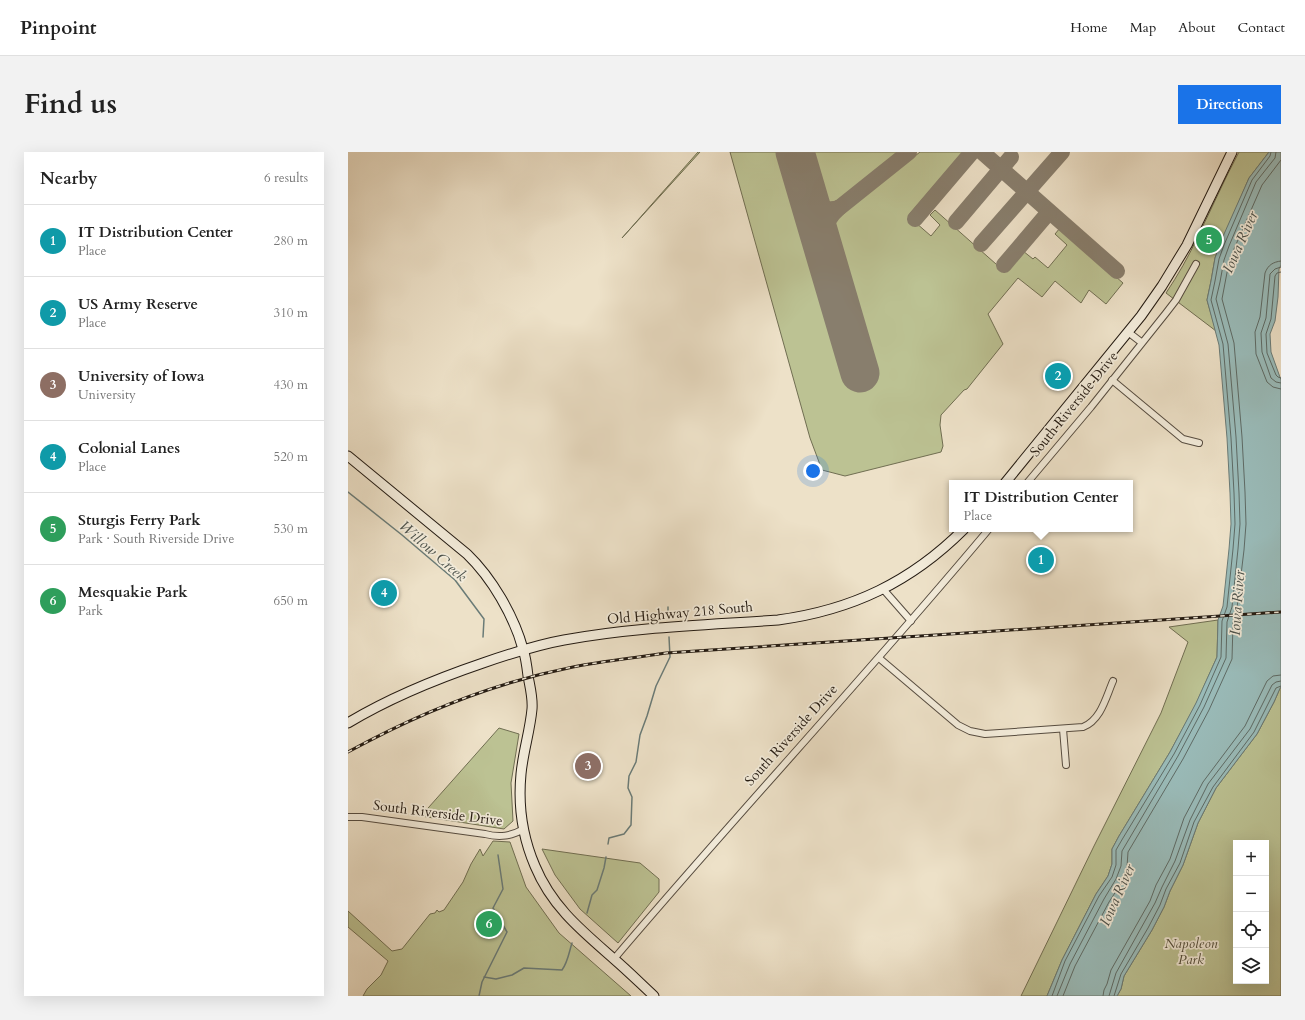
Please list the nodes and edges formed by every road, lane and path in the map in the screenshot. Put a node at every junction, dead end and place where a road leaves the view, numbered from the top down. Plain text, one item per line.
1 (1232, 152) edge
2 (1196, 264) dead end
3 (1128, 332) junction
4 (1142, 342) junction
5 (1112, 380) junction
6 (1198, 443) dead end
7 (348, 456) edge
8 (1006, 480) edge
9 (1029, 480) edge
10 (961, 532) edge
11 (986, 532) edge
12 (883, 589) junction
13 (911, 621) junction
14 (523, 649) junction
15 (879, 658) junction
16 (1113, 681) dead end
17 (348, 723) edge
18 (1063, 729) junction
19 (1066, 765) dead end
20 (348, 818) edge
21 (524, 829) junction
22 (614, 959) junction
23 (654, 996) edge

1 - 3 main road
2 - 4 street, South Riverside Drive
3 - 4 street
3 - 8 main road
4 - 5 street, South Riverside Drive
5 - 6 street
5 - 9 street, South Riverside Drive
7 - 14 main road
10 - 12 main road, Old Highway 218 South
11 - 13 street, South Riverside Drive
12 - 13 street
12 - 14 main road, Old Highway 218 South
13 - 15 street, South Riverside Drive
14 - 17 main road, Old Highway 218 South
14 - 21 main road
15 - 18 street
15 - 22 street, South Riverside Drive
16 - 18 street
18 - 19 street
20 - 21 street, South Riverside Drive
21 - 22 main road
22 - 23 main road

